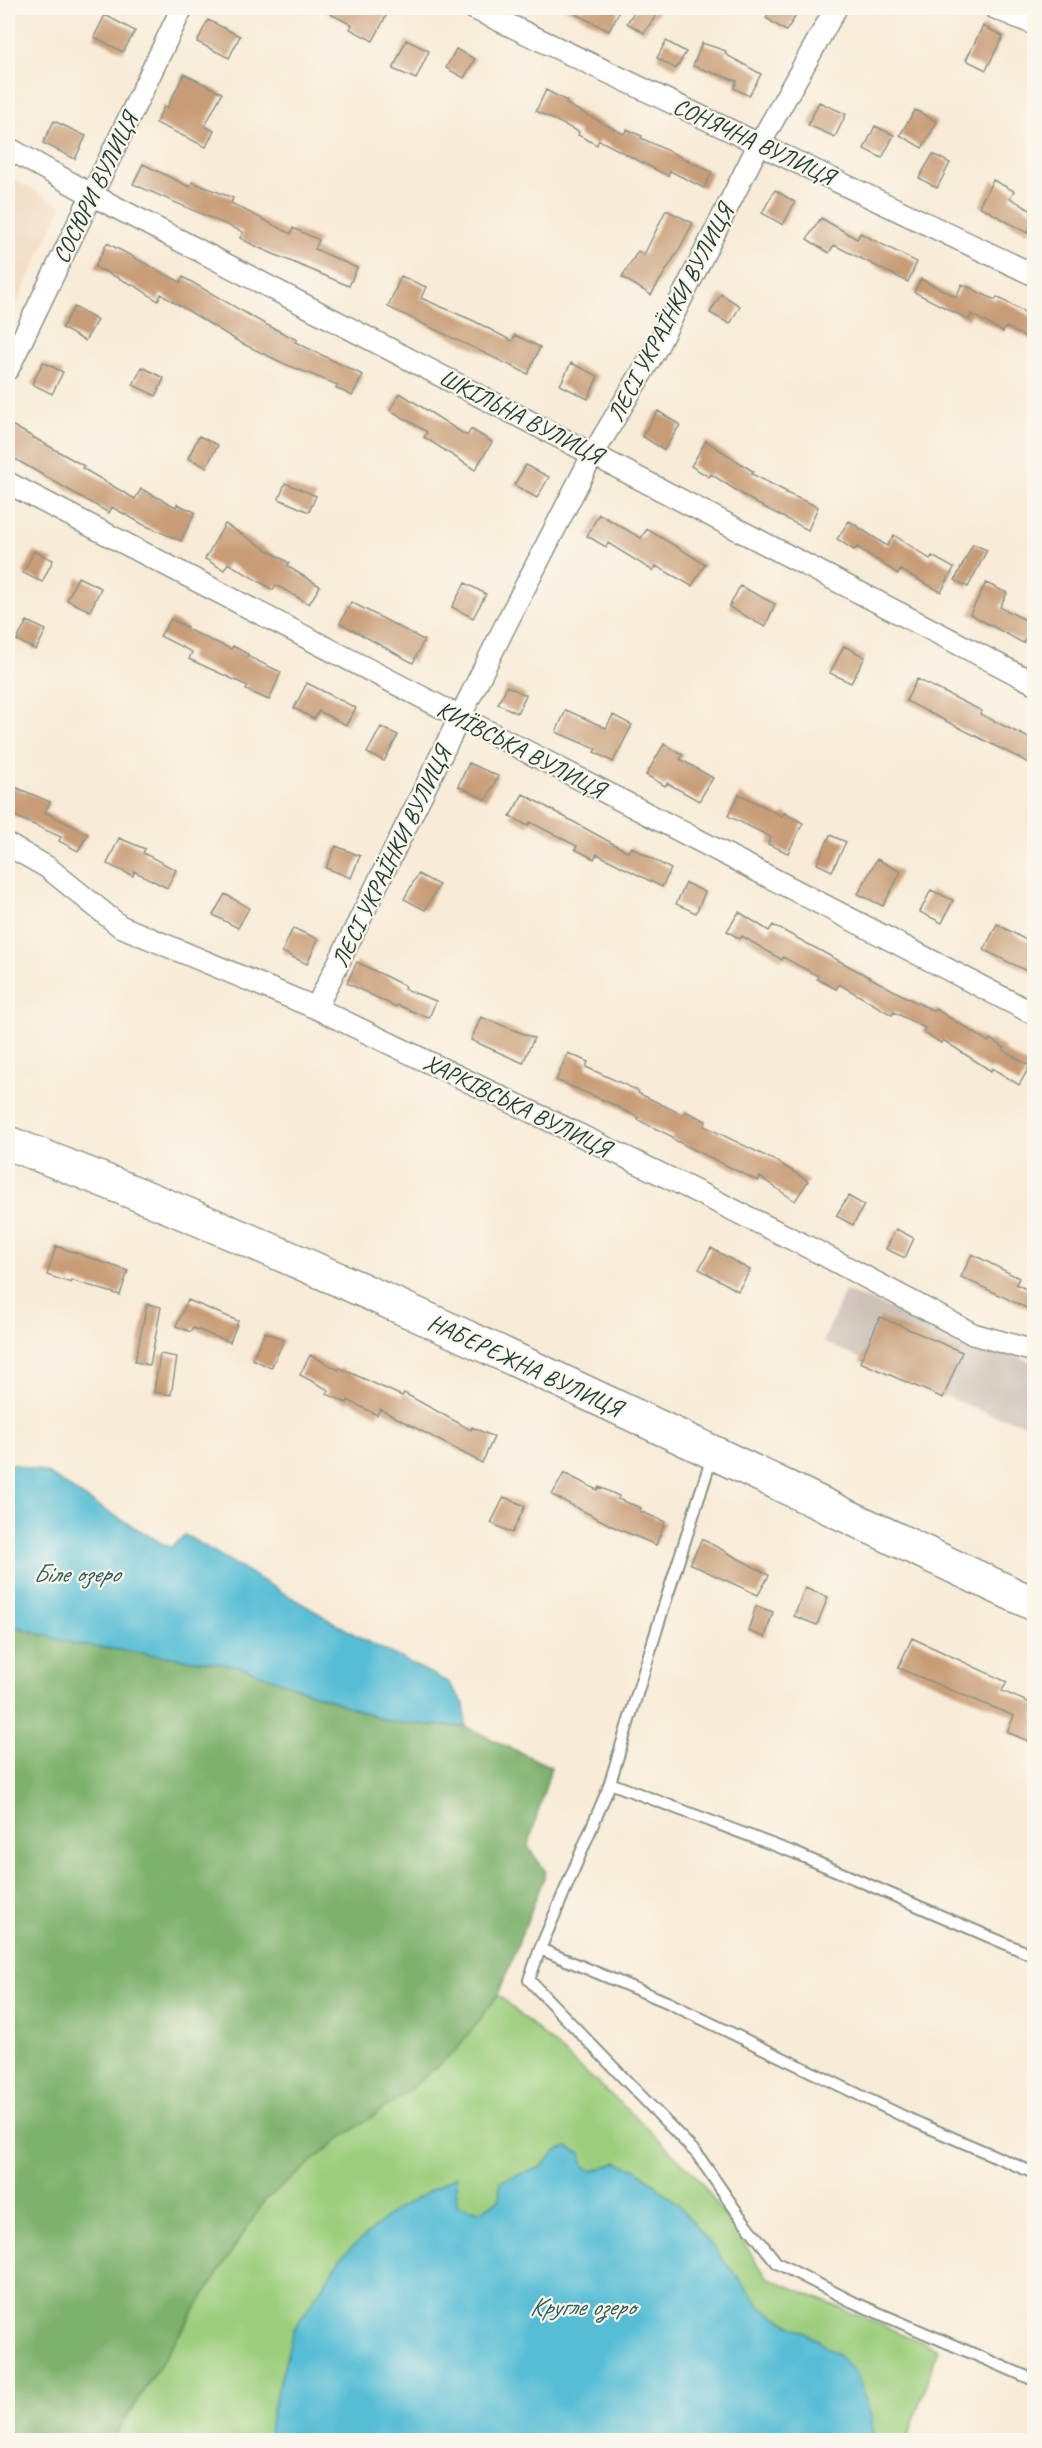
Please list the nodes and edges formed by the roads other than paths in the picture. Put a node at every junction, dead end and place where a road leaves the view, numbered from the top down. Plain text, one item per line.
1 (182, 8) edge
2 (473, 8) edge
3 (836, 8) edge
4 (995, 8) edge
5 (1035, 24) edge
6 (760, 144) junction
7 (8, 148) edge
8 (92, 195) junction
9 (1035, 275) edge
10 (8, 369) edge
11 (593, 454) junction
12 (8, 483) edge
13 (1035, 683) edge
14 (460, 717) junction
15 (8, 844) edge
16 (316, 1008) junction
17 (1035, 1014) edge
18 (8, 1143) edge
19 (1035, 1351) edge
20 (714, 1451) junction
21 (1035, 1604) edge
22 (610, 1783) junction
23 (540, 1949) junction
24 (1035, 1956) edge
25 (1035, 2173) edge
26 (1035, 2380) edge

1 - 8 street, СОСЮРИ ВУЛИЦЯ
2 - 6 street, СОНЯЧНА ВУЛИЦЯ
3 - 6 street, ЛЕСІ УКРАЇНКИ ВУЛИЦЯ
4 - 5 street
6 - 9 street, СОНЯЧНА ВУЛИЦЯ
6 - 11 street, ЛЕСІ УКРАЇНКИ ВУЛИЦЯ
7 - 8 street, ШКІЛЬНА ВУЛИЦЯ
8 - 10 street, СОСЮРИ ВУЛИЦЯ
8 - 11 street, ШКІЛЬНА ВУЛИЦЯ
11 - 13 street, ШКІЛЬНА ВУЛИЦЯ
11 - 14 street, ЛЕСІ УКРАЇНКИ ВУЛИЦЯ
12 - 14 street, КИЇВСЬКА ВУЛИЦЯ
14 - 16 street, ЛЕСІ УКРАЇНКИ ВУЛИЦЯ
14 - 17 street, КИЇВСЬКА ВУЛИЦЯ
15 - 16 street, ХАРКІВСЬКА ВУЛИЦЯ
16 - 19 street, ХАРКІВСЬКА ВУЛИЦЯ
18 - 20 main road, НАБЕРЕЖНА ВУЛИЦЯ
20 - 21 main road, НАБЕРЕЖНА ВУЛИЦЯ
20 - 22 lane
22 - 23 lane
22 - 24 lane
23 - 25 lane
23 - 26 lane

